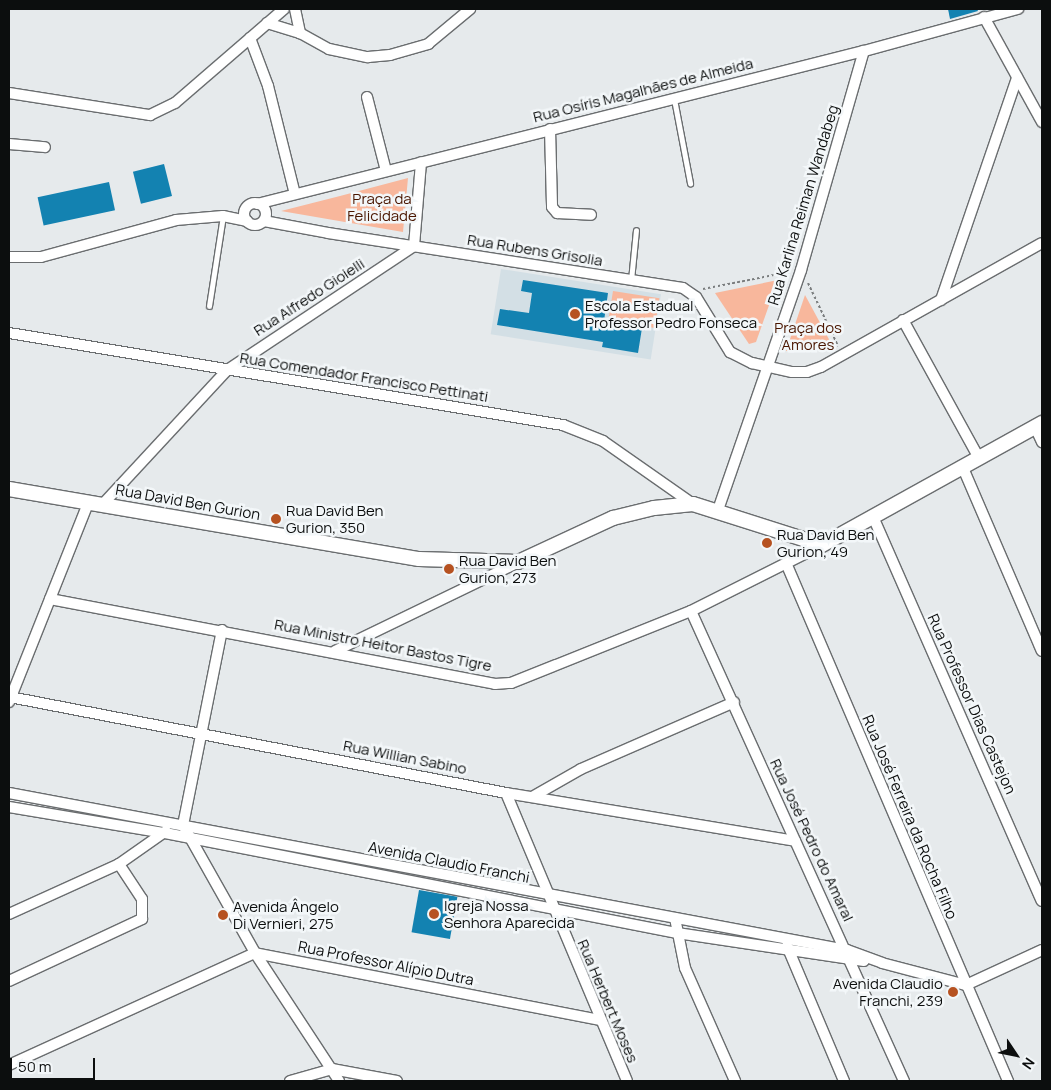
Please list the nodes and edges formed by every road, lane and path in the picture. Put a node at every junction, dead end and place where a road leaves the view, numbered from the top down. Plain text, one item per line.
1 (284, 9) edge
2 (295, 9) edge
3 (470, 9) edge
4 (1018, 9) edge
5 (984, 17) junction
6 (268, 23) junction
7 (300, 33) junction
8 (250, 38) junction
9 (864, 51) junction
10 (1017, 78) junction
11 (9, 93) edge
12 (367, 97) dead end
13 (674, 98) junction
14 (1039, 109) edge
15 (1042, 122) edge
16 (550, 129) junction
17 (9, 144) edge
18 (46, 147) dead end
19 (421, 162) junction
20 (386, 171) junction
21 (690, 183) dead end
22 (295, 194) junction
23 (257, 206) junction
24 (591, 215) dead end
25 (223, 216) junction
26 (247, 221) junction
27 (264, 221) junction
28 (636, 230) dead end
29 (1042, 243) edge
30 (414, 246) junction
31 (9, 257) edge
32 (801, 270) junction
33 (631, 280) junction
34 (690, 291) junction
35 (941, 300) junction
36 (209, 306) dead end
37 (903, 320) junction
38 (9, 333) edge
39 (842, 355) junction
40 (766, 367) junction
41 (226, 371) junction
42 (1039, 425) edge
43 (1042, 442) edge
44 (979, 458) junction
45 (963, 468) junction
46 (9, 489) edge
47 (96, 502) junction
48 (693, 504) junction
49 (718, 510) junction
50 (874, 519) junction
51 (822, 545) junction
52 (518, 562) junction
53 (786, 563) junction
54 (50, 598) junction
55 (691, 612) junction
56 (222, 630) junction
57 (335, 651) junction
58 (1042, 651) edge
59 (10, 699) edge
60 (734, 702) junction
61 (200, 731) junction
62 (9, 793) edge
63 (506, 793) junction
64 (532, 797) junction
65 (9, 807) edge
66 (170, 822) junction
67 (183, 825) junction
68 (165, 833) junction
69 (188, 839) junction
70 (795, 841) junction
71 (119, 864) junction
72 (550, 901) junction
73 (1042, 901) edge
74 (9, 914) edge
75 (675, 918) junction
76 (677, 933) junction
77 (784, 939) junction
78 (1042, 950) edge
79 (790, 951) junction
80 (255, 953) junction
81 (849, 954) junction
82 (9, 981) edge
83 (966, 985) junction
84 (600, 1020) junction
85 (9, 1065) edge
86 (332, 1069) junction
87 (290, 1081) edge
88 (339, 1081) edge
89 (397, 1081) edge
90 (627, 1081) edge
91 (736, 1081) edge
92 (844, 1081) edge
93 (904, 1081) edge
94 (1008, 1081) edge

1 - 6 street
2 - 7 street
3 - 7 street
4 - 5 street, Rua Osíris Magalhães de Almeida
5 - 9 street, Rua Osíris Magalhães de Almeida
5 - 10 street
6 - 7 street
6 - 8 street
8 - 11 street
8 - 22 street
9 - 13 street, Rua Osíris Magalhães de Almeida
9 - 32 street, Rua Karlina Reiman Wandabeg
10 - 14 street
10 - 35 street
12 - 20 street
13 - 16 street, Rua Osíris Magalhães de Almeida
13 - 21 lane
14 - 15 street
16 - 19 street, Rua Osíris Magalhães de Almeida
16 - 24 street
17 - 18 street
19 - 20 street, Rua Osíris Magalhães de Almeida
19 - 30 street
20 - 22 street, Rua Osíris Magalhães de Almeida
22 - 23 street, Rua Osíris Magalhães de Almeida
23 - 25 street, Rua Osíris Magalhães de Almeida
23 - 26 street
23 - 27 street
25 - 26 street, Rua Osíris Magalhães de Almeida
25 - 31 street, Rua Osíris Magalhães de Almeida
25 - 36 lane
26 - 27 street, Rua Osíris Magalhães de Almeida
27 - 30 street, Rua Rubens Grisolia
28 - 33 lane
29 - 35 street
30 - 33 street, Rua Rubens Grisolia
30 - 41 street, Rua Alfredo Gioielli
32 - 34 path
32 - 39 path
32 - 40 street, Rua Karlina Reiman Wandabeg
33 - 34 street, Rua Rubens Grisolia
34 - 40 street
35 - 37 street
37 - 39 street
37 - 44 street
38 - 41 street, Rua Comendador Francisco Pettinati
39 - 40 street
40 - 49 street, Rua Karlina Reiman Wandabeg
41 - 47 street, Rua Alfredo Gioielli
41 - 48 street, Rua Comendador Francisco Pettinati
42 - 43 street
42 - 44 street, Rua Ministro Heitor Bastos Tigre
44 - 45 street, Rua Ministro Heitor Bastos Tigre
45 - 50 street, Rua Ministro Heitor Bastos Tigre
45 - 58 street
46 - 47 street, Rua David Ben Gurion
47 - 52 street, Rua David Ben Gurion
47 - 54 street
48 - 49 street, Rua David Ben Gurion
48 - 52 street, Rua David Ben Gurion
49 - 51 street, Rua David Ben Gurion
50 - 51 street, Rua Ministro Heitor Bastos Tigre
50 - 73 street, Rua Professor Dias Castejon
51 - 53 street, Rua Ministro Heitor Bastos Tigre
52 - 57 street
53 - 55 street, Rua Ministro Heitor Bastos Tigre
53 - 83 street, Rua José Ferreira da Rocha Filho
54 - 56 street, Rua Ministro Heitor Bastos Tigre
54 - 59 street
55 - 57 street, Rua Ministro Heitor Bastos Tigre
55 - 60 street, Rua José Pedro do Amaral
56 - 57 street, Rua Ministro Heitor Bastos Tigre
56 - 61 street
59 - 61 street, Rua Willian Sabino
60 - 64 street
60 - 70 street, Rua José Pedro do Amaral
61 - 63 street, Rua Willian Sabino
61 - 67 street
62 - 66 street, Avenida Claudio Franchi
63 - 64 street, Rua Willian Sabino
63 - 72 street, Rua Herbert Moses
64 - 70 street, Rua Willian Sabino
65 - 68 street, Avenida Claudio Franchi
66 - 67 street, Avenida Claudio Franchi
66 - 68 street
67 - 69 street
67 - 72 street, Avenida Claudio Franchi
68 - 69 street, Avenida Claudio Franchi
68 - 71 street
69 - 72 street, Avenida Claudio Franchi
69 - 80 street
70 - 81 street, Rua José Pedro do Amaral
71 - 74 street
71 - 82 street
72 - 75 street, Avenida Claudio Franchi
72 - 76 street, Avenida Claudio Franchi
72 - 84 street, Rua Herbert Moses
75 - 76 street
75 - 77 street, Avenida Claudio Franchi
76 - 79 street, Avenida Claudio Franchi
76 - 91 street
77 - 79 street
77 - 81 street, Avenida Claudio Franchi
78 - 83 street
79 - 81 street, Avenida Claudio Franchi
79 - 92 street
80 - 84 street, Rua Professor Alípio Dutra
80 - 85 street
80 - 86 street
81 - 83 street, Avenida Claudio Franchi
81 - 93 street, Rua José Pedro do Amaral
83 - 94 street, Rua José Ferreira da Rocha Filho
84 - 90 street, Rua Herbert Moses
86 - 87 street
86 - 88 street
86 - 89 street

